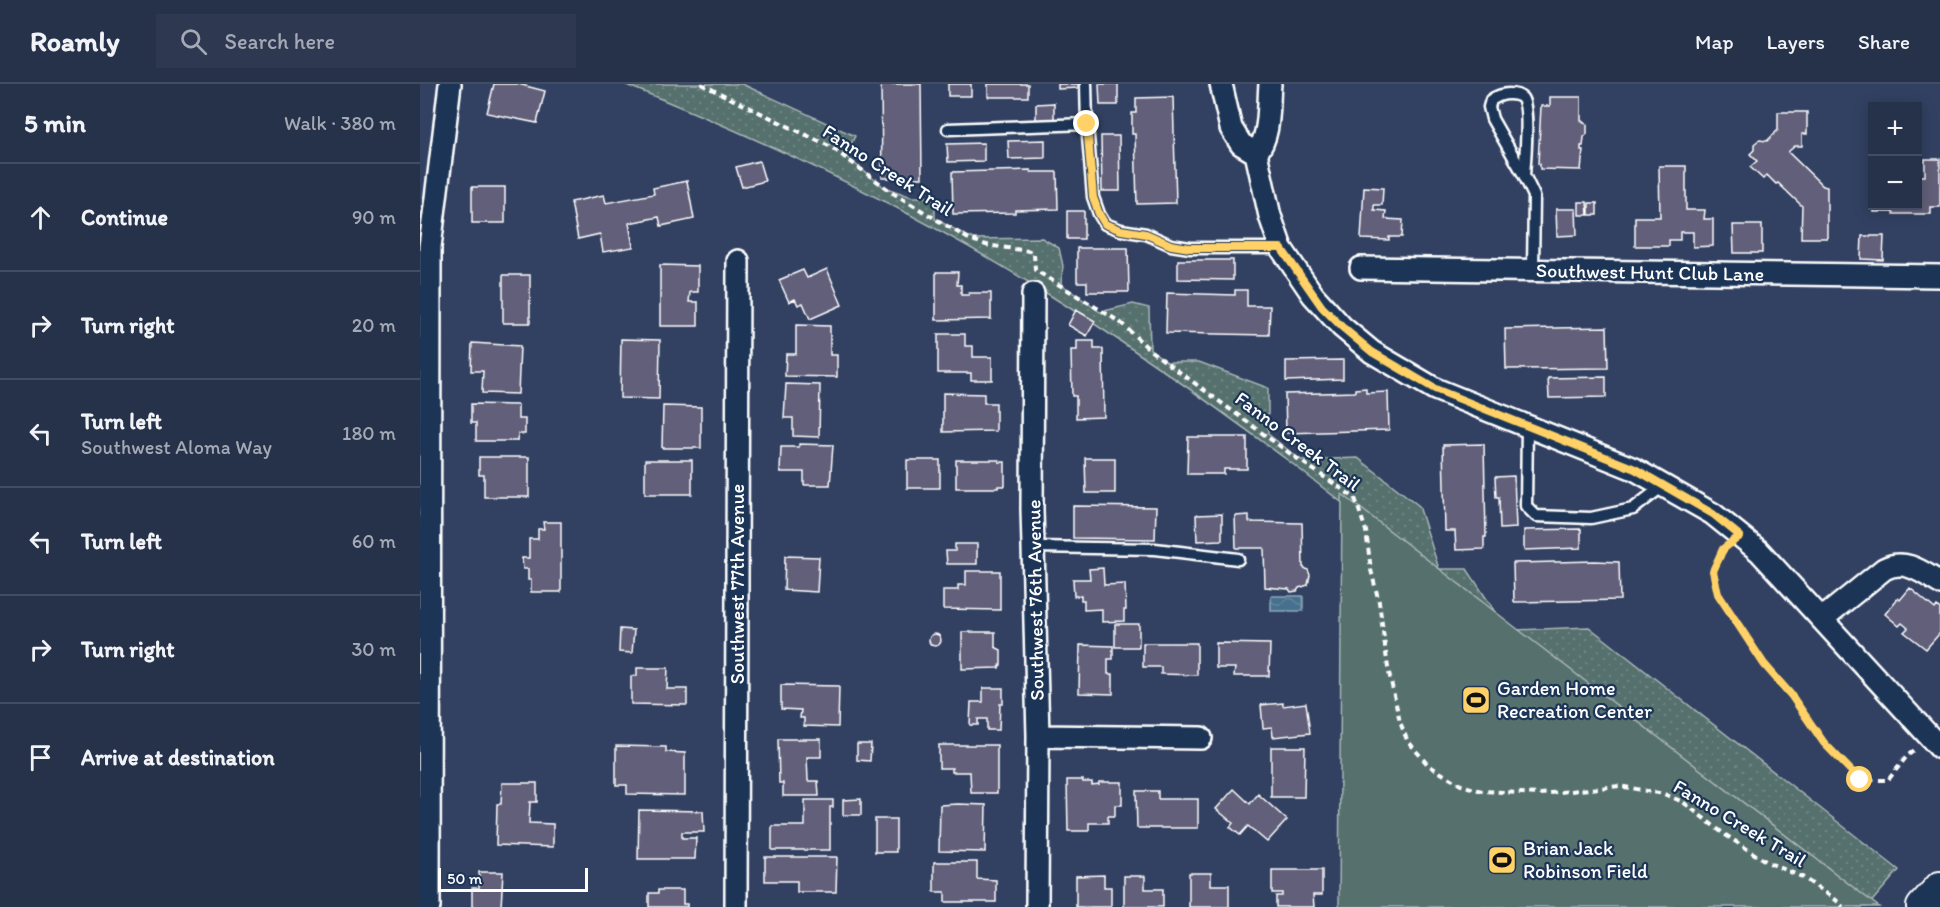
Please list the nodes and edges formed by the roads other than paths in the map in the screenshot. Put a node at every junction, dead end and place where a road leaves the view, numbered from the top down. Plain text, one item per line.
1 (450, 84) edge
2 (1086, 84) edge
3 (1221, 84) edge
4 (1270, 84) edge
5 (1087, 124) junction
6 (948, 129) dead end
7 (1256, 153) junction
8 (1524, 175) junction
9 (1281, 248) junction
10 (738, 261) dead end
11 (1361, 268) dead end
12 (1533, 270) junction
13 (1940, 276) edge
14 (1033, 294) dead end
15 (1527, 427) junction
16 (1664, 485) junction
17 (1033, 547) junction
18 (1238, 559) dead end
19 (1940, 583) edge
20 (424, 616) edge
21 (1822, 619) junction
22 (1038, 736) junction
23 (1201, 738) dead end
24 (1934, 742) edge
25 (1940, 886) edge
26 (429, 907) edge
27 (736, 907) edge
28 (1037, 907) edge
29 (1922, 907) edge

1 - 20 street
2 - 5 lane
3 - 7 street
4 - 7 street
5 - 6 lane
5 - 9 lane
7 - 9 street
8 - 8 lane
8 - 12 lane
9 - 15 street
10 - 27 street, Southwest 77th Avenue
11 - 12 street, Southwest Hunt Club Lane
12 - 13 street, Southwest Hunt Club Lane
14 - 17 street, Southwest 76th Avenue
15 - 16 street
15 - 16 lane
16 - 21 street
17 - 18 lane
17 - 22 street, Southwest 76th Avenue
19 - 21 street
20 - 26 street
21 - 24 street
22 - 23 street
22 - 28 street, Southwest 76th Avenue
25 - 29 main road

